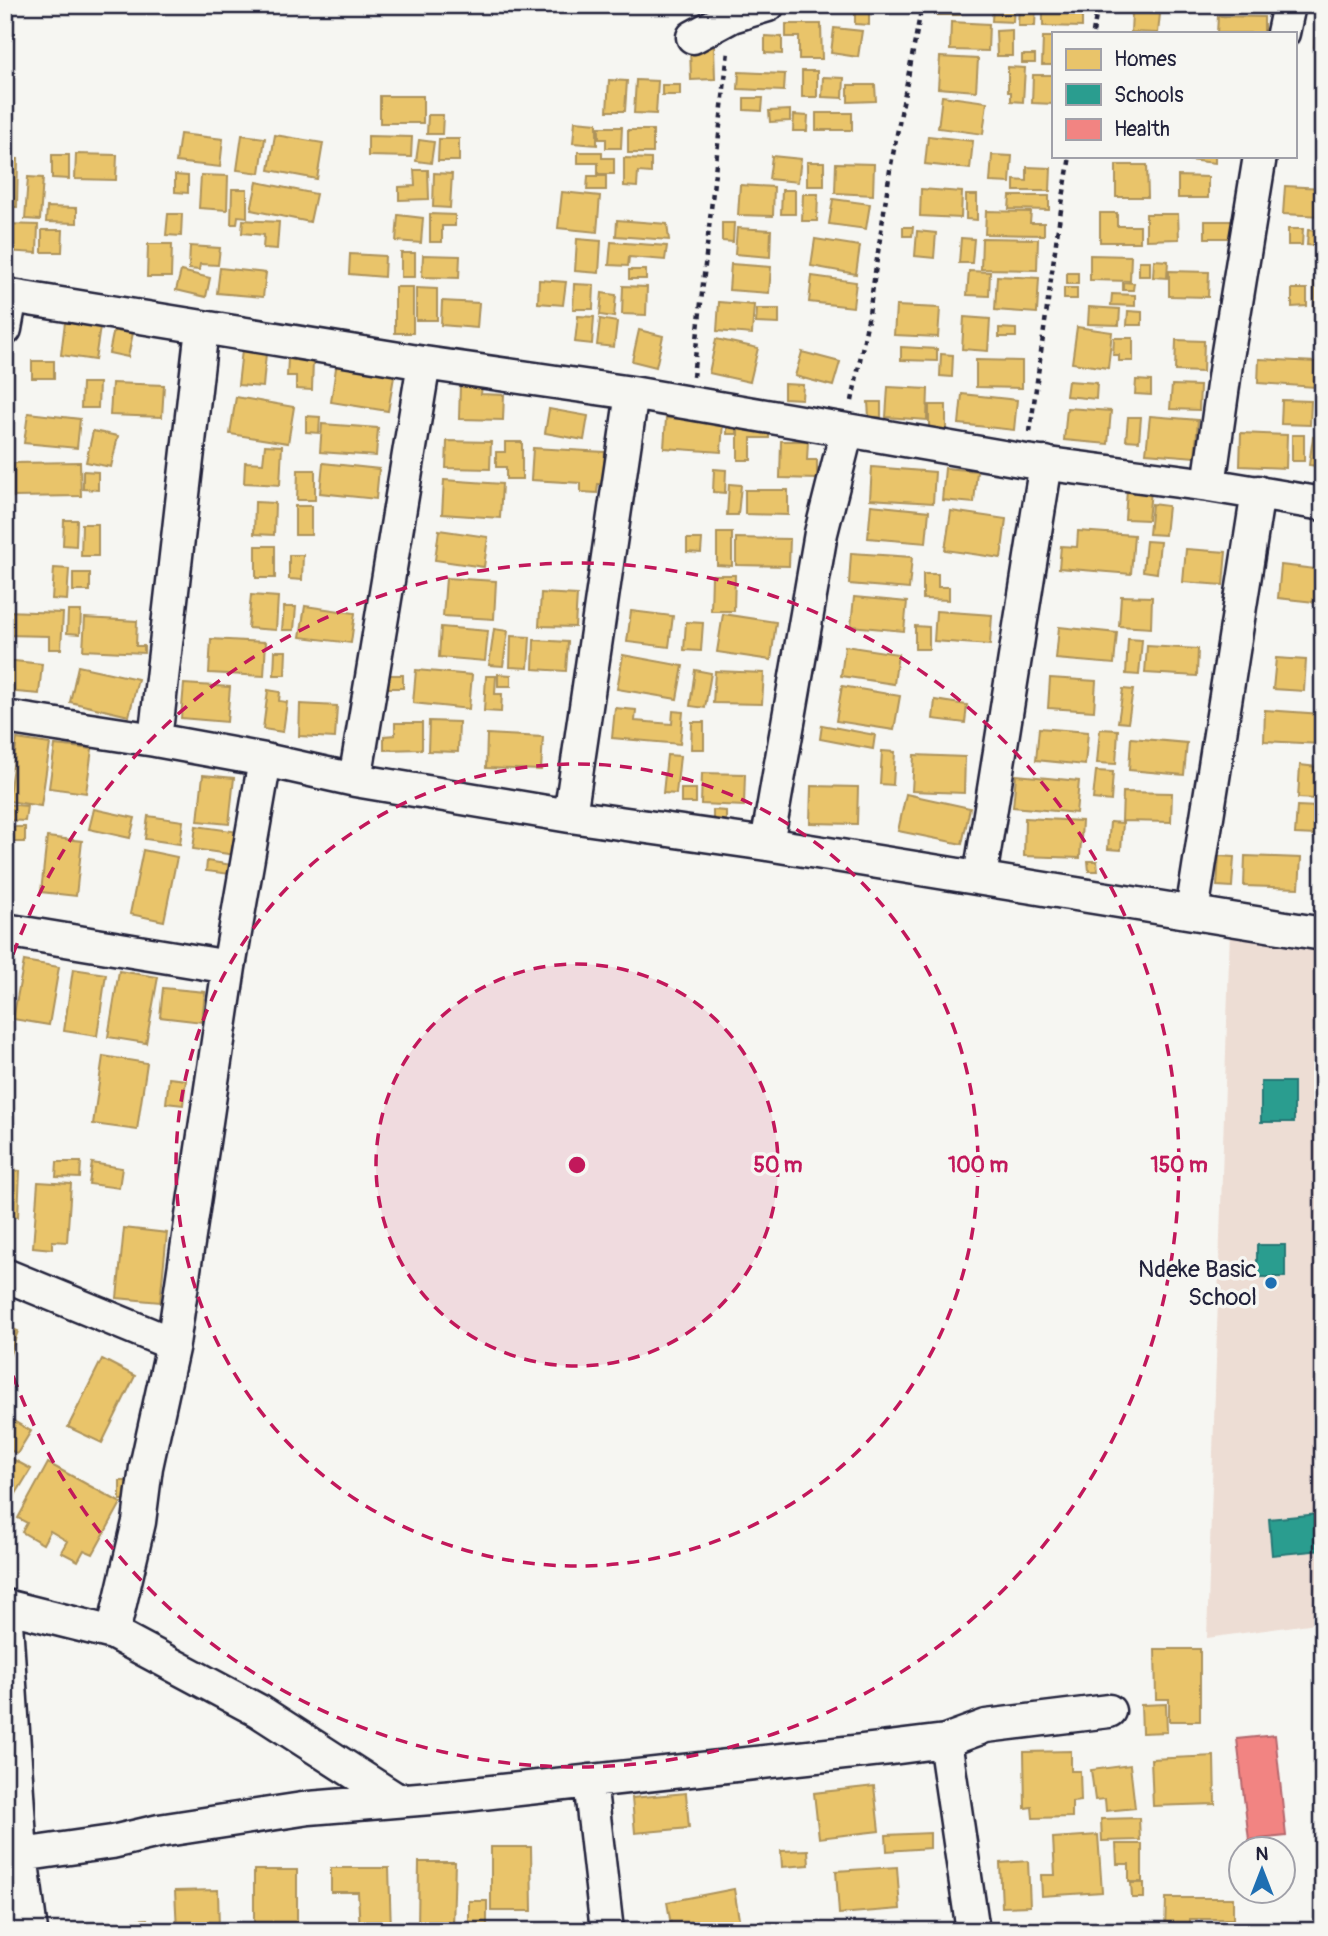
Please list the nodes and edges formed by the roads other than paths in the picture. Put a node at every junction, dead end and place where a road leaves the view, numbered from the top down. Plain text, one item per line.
1 (768, 5) edge
2 (1289, 5) edge
3 (1283, 32) edge
4 (693, 37) dead end
5 (1260, 158) edge
6 (8, 295) edge
7 (202, 328) junction
8 (5, 329) edge
9 (424, 363) junction
10 (632, 393) junction
11 (847, 430) junction
12 (1036, 462) junction
13 (1209, 485) junction
14 (1258, 492) junction
15 (1323, 504) edge
16 (5, 717) edge
17 (155, 740) junction
18 (265, 760) junction
19 (355, 780) junction
20 (570, 816) junction
21 (767, 844) junction
22 (980, 877) junction
23 (1192, 912) junction
24 (5, 930) edge
25 (1323, 934) edge
26 (229, 967) junction
27 (5, 1275) edge
28 (173, 1343) junction
29 (5, 1607) edge
30 (113, 1633) junction
31 (1109, 1711) dead end
32 (945, 1741) junction
33 (590, 1781) junction
34 (397, 1800) junction
35 (21, 1855) junction
36 (31, 1931) edge
37 (607, 1931) edge
38 (973, 1931) edge

1 - 4 street
2 - 3 street
5 - 13 street
6 - 7 street
6 - 8 street
7 - 9 street
7 - 17 street
9 - 10 street
9 - 19 street
10 - 11 street
10 - 20 street
11 - 12 street
11 - 21 street
12 - 13 street
12 - 22 street
13 - 14 street
14 - 15 street
14 - 23 street
16 - 17 street
17 - 18 street
18 - 19 street
18 - 26 street
19 - 20 street
20 - 21 street
21 - 22 street
22 - 23 street
23 - 25 street
24 - 26 street
26 - 28 street
27 - 28 street
28 - 30 street
29 - 30 street
29 - 35 street
30 - 34 street
31 - 32 street
32 - 33 street
32 - 38 street
33 - 34 street
33 - 37 street
34 - 35 street
35 - 36 street

